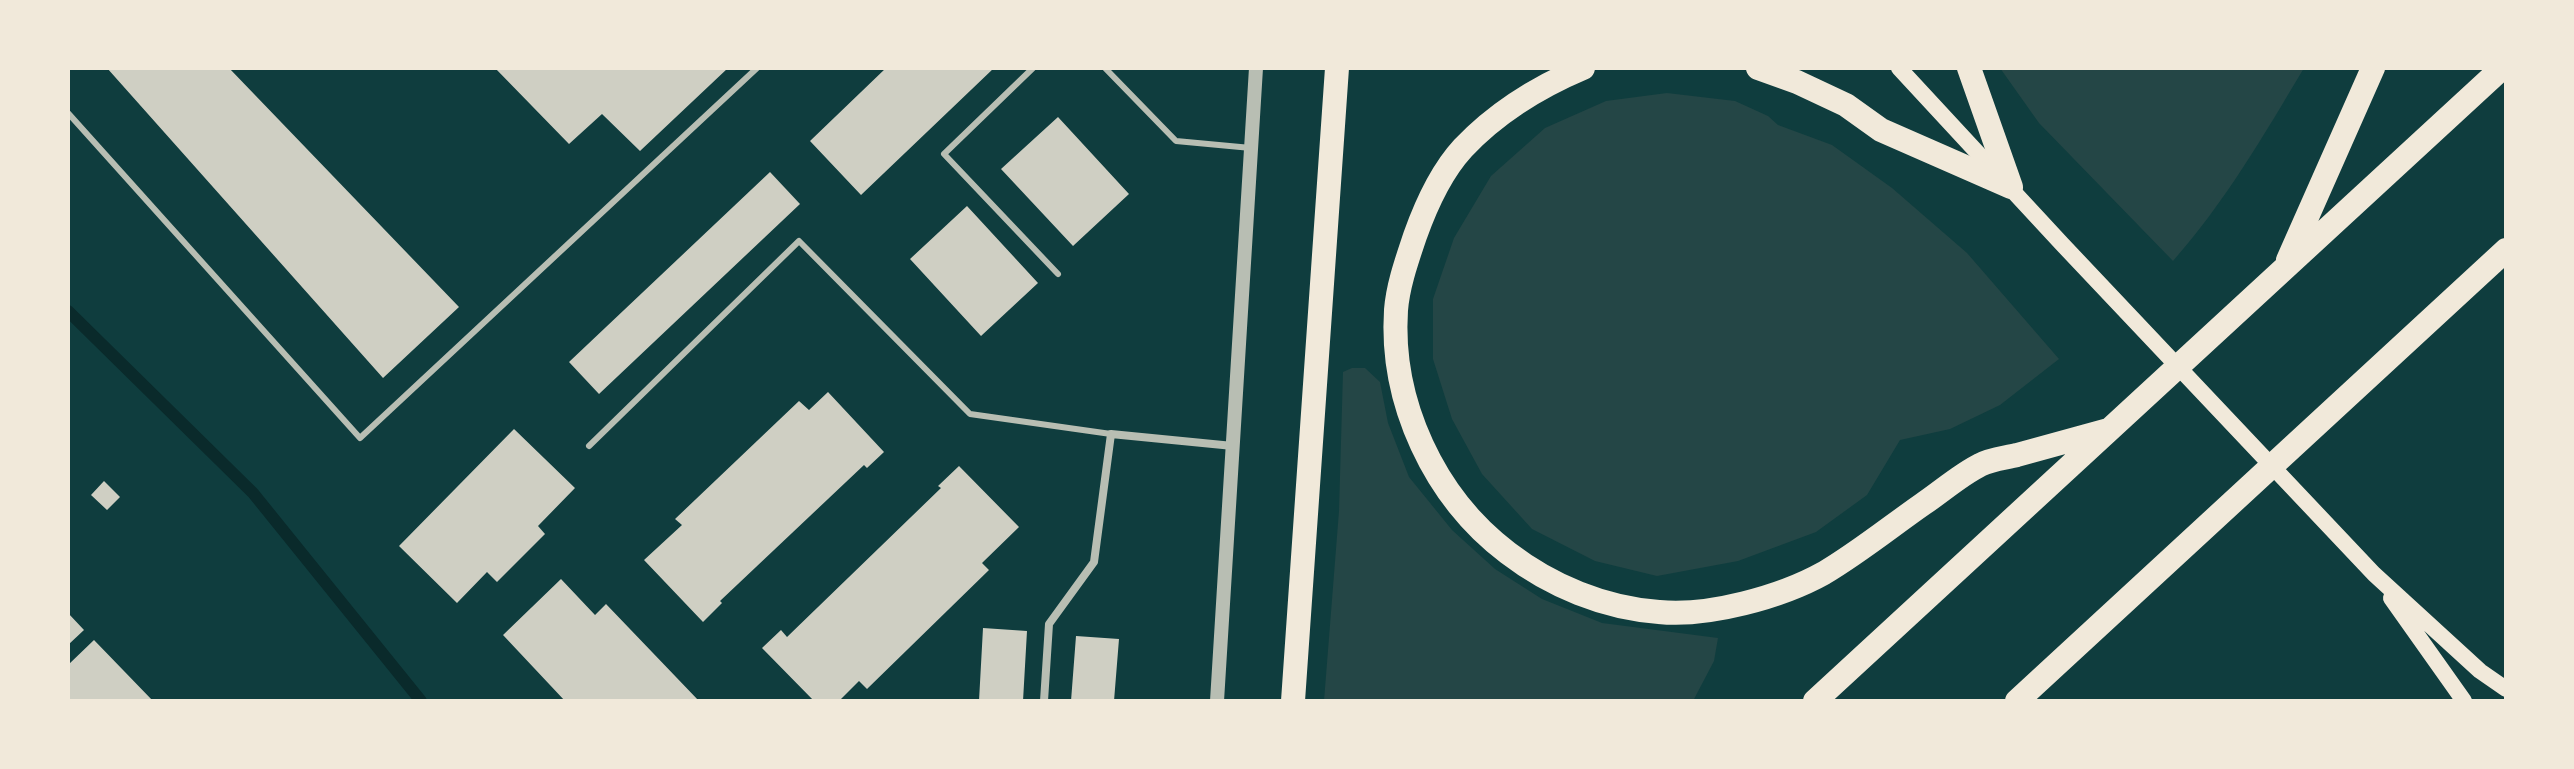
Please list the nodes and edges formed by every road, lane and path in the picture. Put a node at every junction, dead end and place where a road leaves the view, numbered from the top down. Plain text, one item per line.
1 (757, 68) edge
2 (1033, 68) edge
3 (1105, 68) edge
4 (1256, 68) edge
5 (1337, 68) edge
6 (1583, 68) edge
7 (1758, 68) edge
8 (1899, 68) edge
9 (1969, 68) edge
10 (2373, 68) edge
11 (2502, 68) edge
12 (68, 113) edge
13 (1251, 148) junction
14 (2011, 187) junction
15 (2506, 250) edge
16 (2284, 268) junction
17 (1058, 274) dead end
18 (2108, 430) junction
19 (1111, 434) junction
20 (589, 446) dead end
21 (1233, 446) junction
22 (2374, 574) junction
23 (2506, 689) edge
24 (1044, 701) edge
25 (1217, 701) edge
26 (1293, 701) edge
27 (1815, 701) edge
28 (2017, 701) edge
29 (2464, 701) edge

1 - 12 lane
2 - 17 lane
3 - 13 lane
4 - 13 street
5 - 26 highway
6 - 18 highway
7 - 14 highway
8 - 14 main road
9 - 14 highway
10 - 16 highway
11 - 16 highway
13 - 21 street
14 - 22 main road
15 - 28 highway
16 - 18 highway
18 - 27 highway
19 - 20 lane
19 - 21 street
19 - 24 street
21 - 25 street
22 - 23 main road
22 - 29 main road

